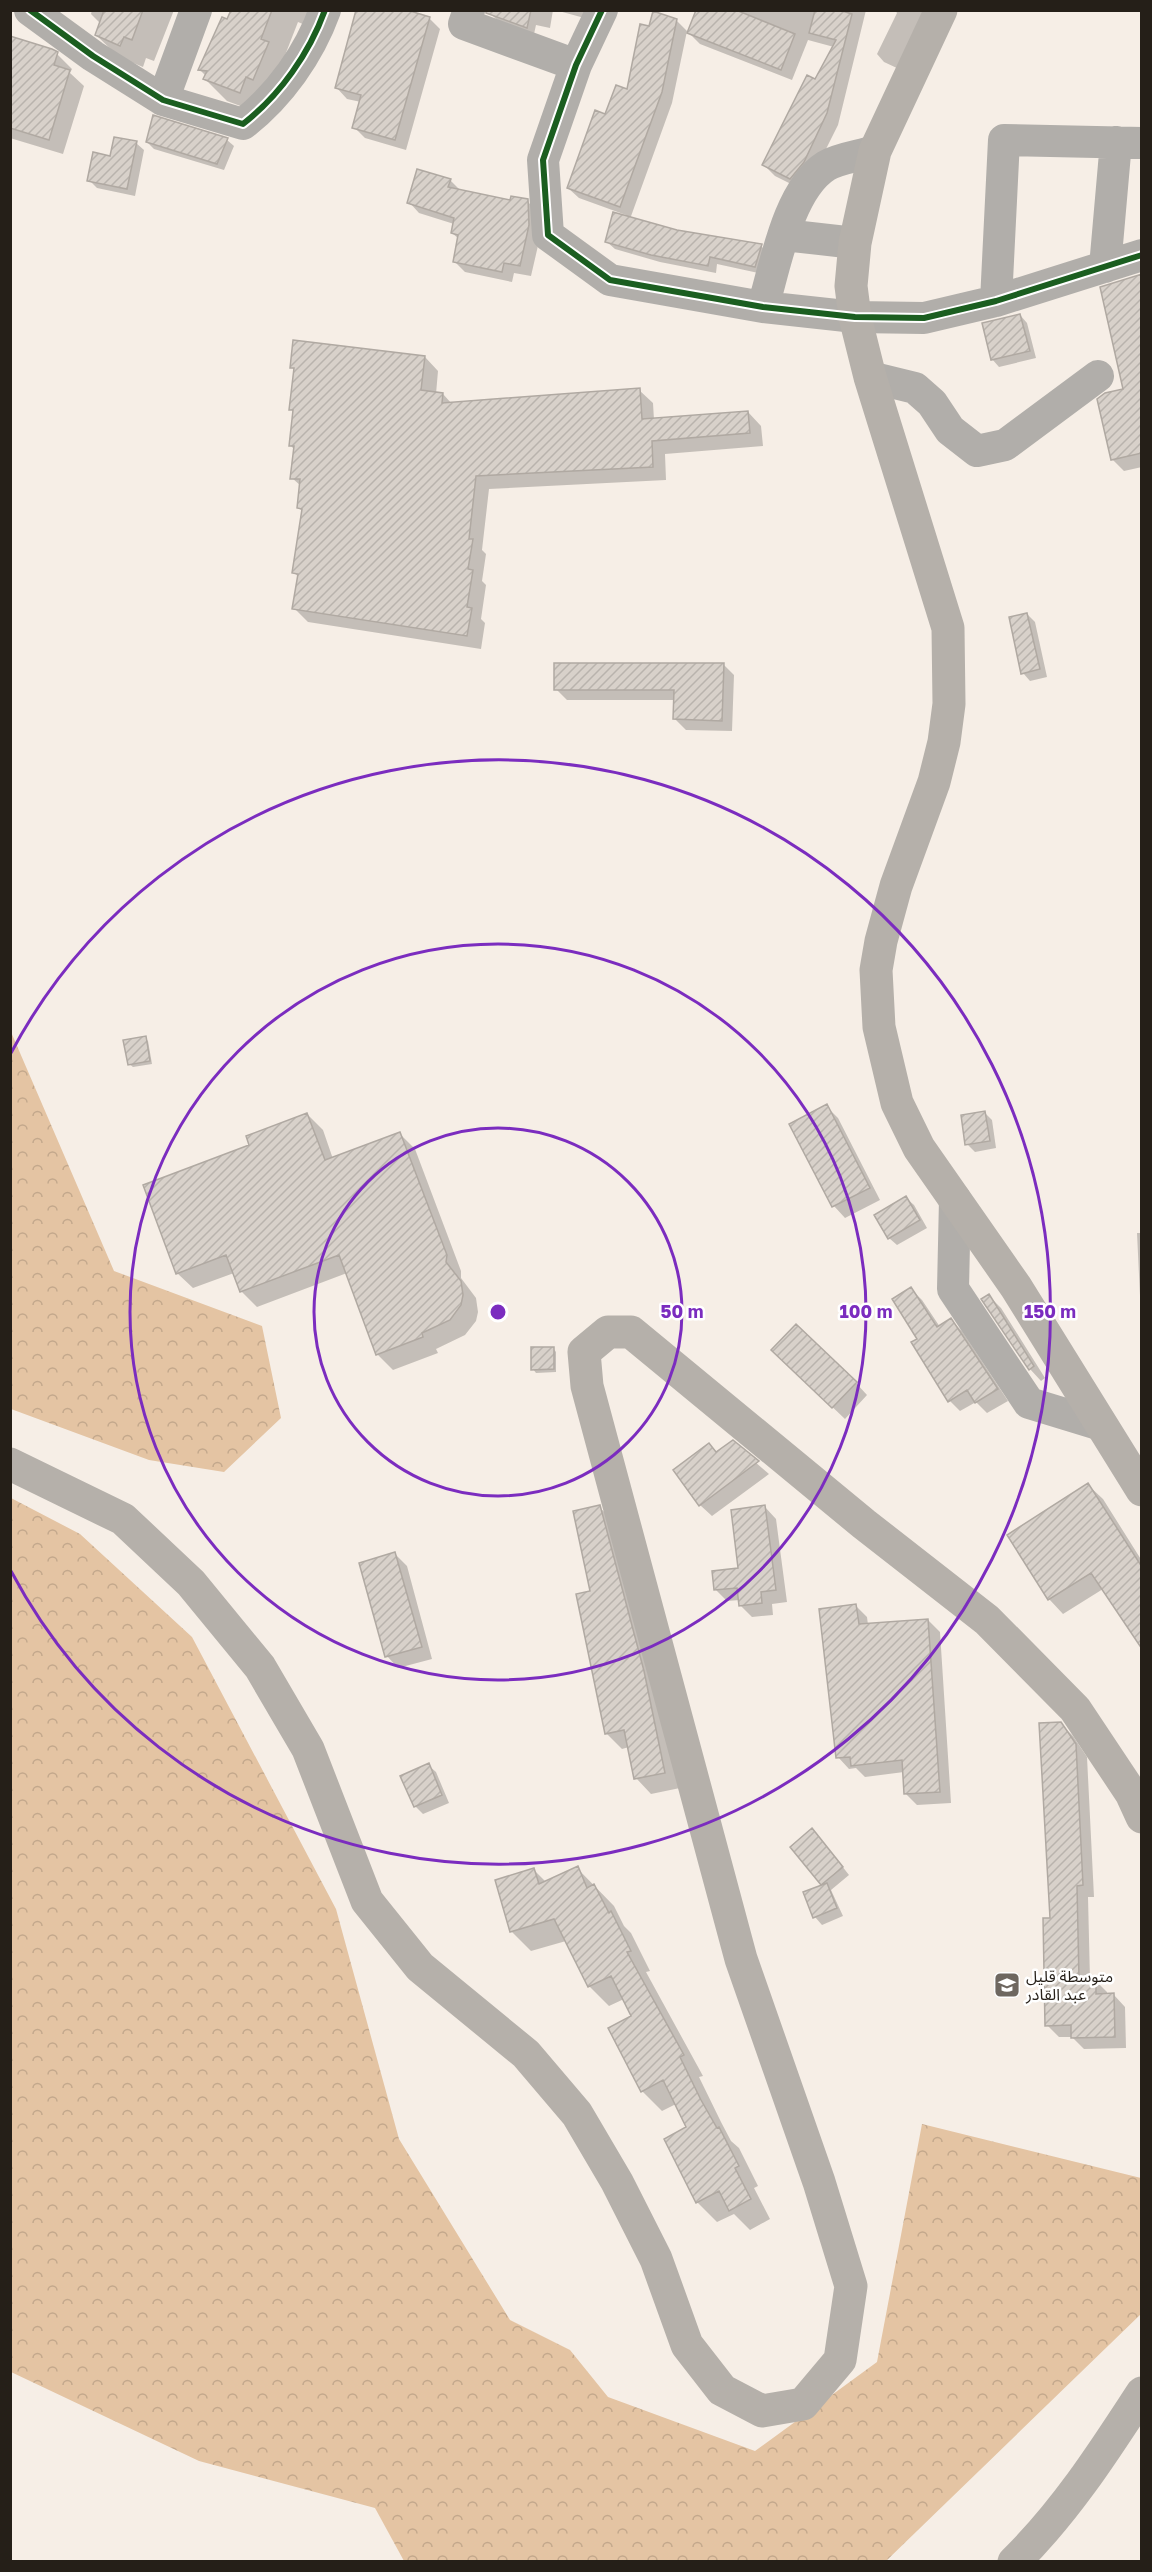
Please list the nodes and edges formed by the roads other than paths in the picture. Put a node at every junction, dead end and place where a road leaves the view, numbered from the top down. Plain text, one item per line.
1 (30, 10) edge
2 (196, 10) edge
3 (325, 10) edge
4 (469, 10) edge
5 (602, 10) edge
6 (941, 10) edge
7 (576, 65) junction
8 (163, 100) junction
9 (1129, 142) edge
10 (875, 151) junction
11 (784, 235) junction
12 (855, 243) junction
13 (1142, 255) edge
14 (1104, 267) junction
15 (996, 301) junction
16 (763, 308) junction
17 (855, 317) junction
18 (1098, 376) dead end
19 (870, 377) junction
20 (955, 1199) junction
21 (1101, 1425) junction
22 (10, 1464) edge
23 (1142, 1490) edge
24 (1142, 1817) edge
25 (1142, 2393) edge
26 (1014, 2562) edge

1 - 8 street
2 - 8 street
3 - 8 street
4 - 7 street
5 - 7 street
6 - 10 main road
7 - 16 street
9 - 14 street
9 - 15 street
10 - 11 street
10 - 12 main road
11 - 12 street
11 - 16 street
12 - 17 main road
13 - 14 street
14 - 15 street
15 - 17 street
16 - 17 street
17 - 19 main road
18 - 19 street
19 - 20 main road
20 - 21 main road
20 - 21 street
21 - 23 main road
22 - 24 main road
25 - 26 main road

